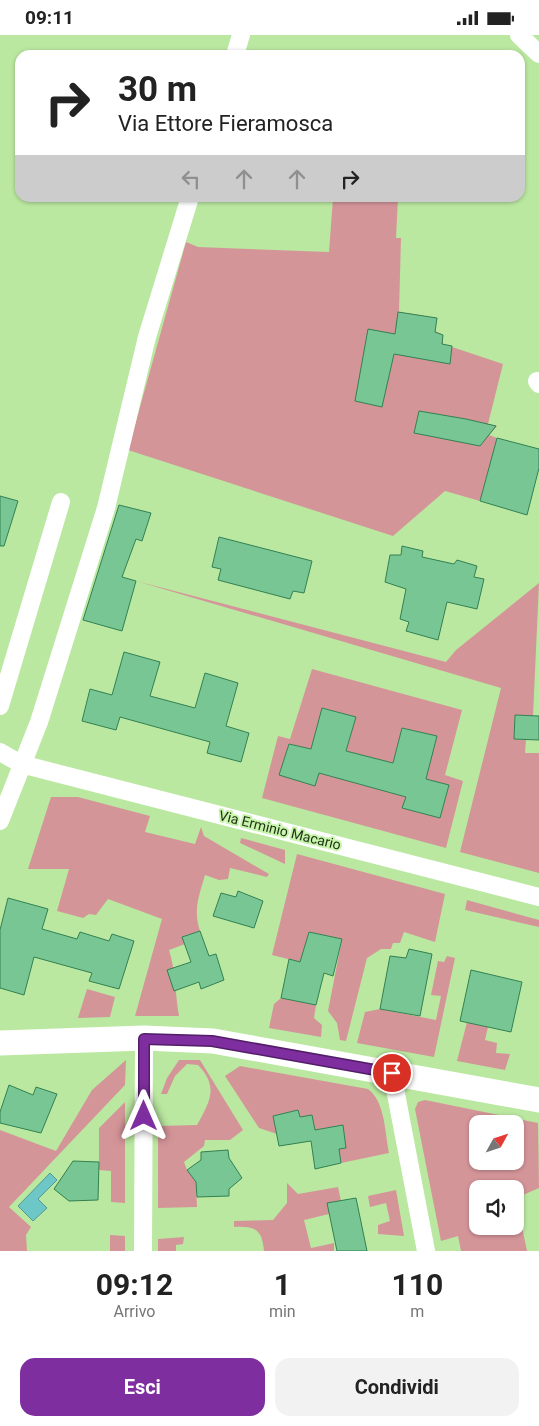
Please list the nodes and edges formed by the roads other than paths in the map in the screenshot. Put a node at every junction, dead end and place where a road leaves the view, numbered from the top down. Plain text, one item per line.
1 (241, 35) edge
2 (519, 35) edge
3 (236, 50) edge
4 (539, 54) edge
5 (188, 202) edge
6 (61, 501) dead end
7 (0, 706) edge
8 (0, 753) edge
9 (21, 764) junction
10 (0, 821) edge
11 (539, 897) edge
12 (144, 1039) junction
13 (5, 1041) edge
14 (392, 1073) junction
15 (539, 1099) edge
16 (144, 1251) edge
17 (426, 1251) edge

1 - 3 street
2 - 4 street
5 - 9 street
6 - 7 street
8 - 9 street, Via Erminio Macario
9 - 10 street
9 - 11 street, Via Erminio Macario
12 - 13 main road
12 - 14 main road
12 - 16 street
14 - 15 main road
14 - 17 street

